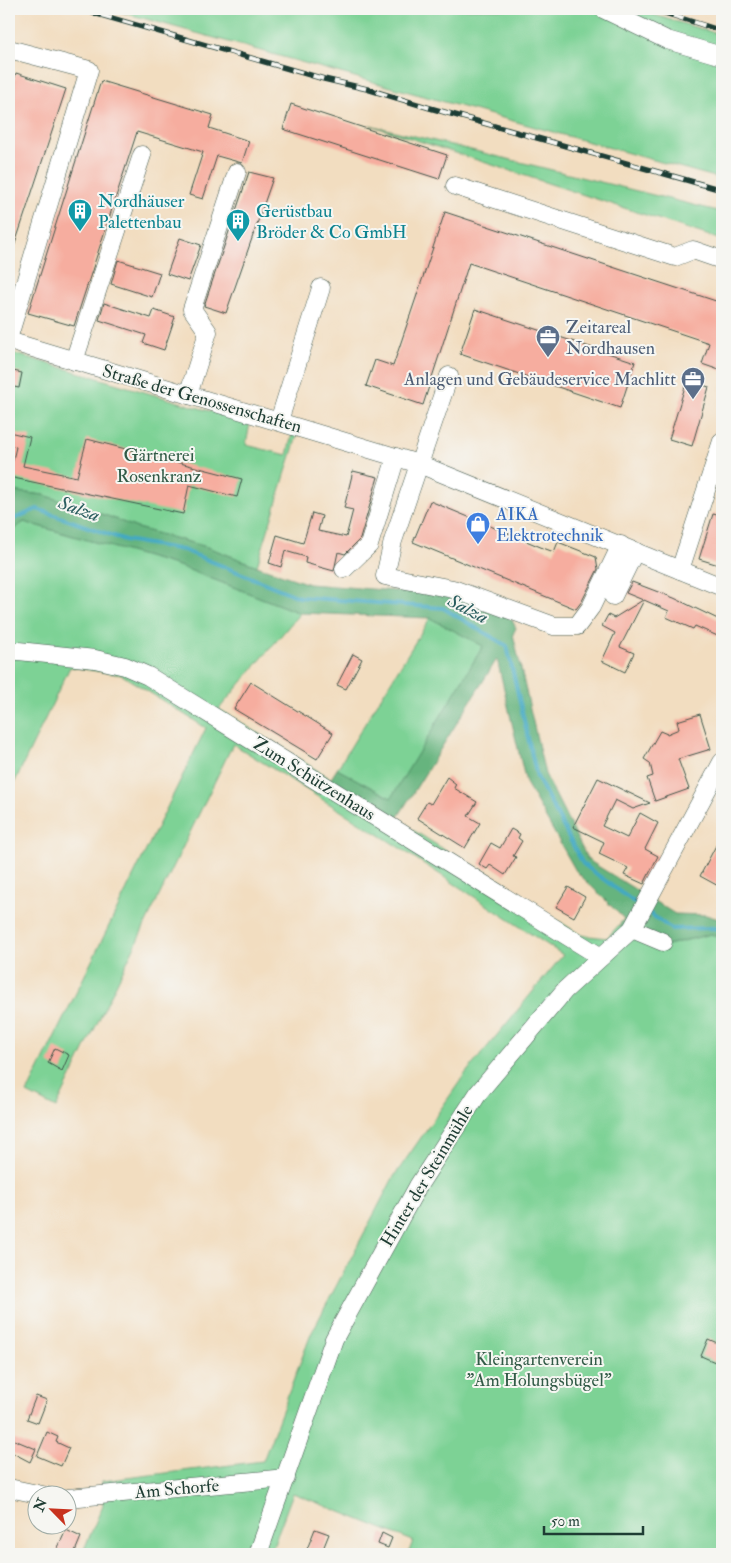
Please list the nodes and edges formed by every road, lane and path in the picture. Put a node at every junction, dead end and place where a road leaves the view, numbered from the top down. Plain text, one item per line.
1 (604, 9) edge
2 (9, 49) edge
3 (722, 56) edge
4 (142, 155) dead end
5 (237, 172) dead end
6 (455, 186) dead end
7 (722, 260) edge
8 (321, 288) dead end
9 (9, 336) edge
10 (9, 341) edge
11 (74, 361) junction
12 (448, 376) dead end
13 (188, 394) junction
14 (279, 421) junction
15 (722, 442) edge
16 (396, 457) junction
17 (420, 464) junction
18 (628, 548) junction
19 (344, 569) dead end
20 (680, 570) junction
21 (722, 587) edge
22 (613, 596) dead end
23 (9, 650) edge
24 (722, 762) edge
25 (635, 924) junction
26 (664, 942) dead end
27 (601, 957) junction
28 (286, 1478) junction
29 (9, 1488) edge
30 (28, 1492) edge
31 (78, 1497) edge
32 (258, 1554) edge

1 - 3 street
2 - 9 street
4 - 11 street
5 - 13 street
6 - 7 street
8 - 14 street
10 - 11 street, Straße der Genossenschaften
11 - 13 street, Straße der Genossenschaften
12 - 17 street
13 - 14 street, Straße der Genossenschaften
14 - 16 street, Straße der Genossenschaften
15 - 20 street
16 - 17 street, Straße der Genossenschaften
16 - 19 street
17 - 18 street, Straße der Genossenschaften
17 - 18 street
18 - 20 street, Straße der Genossenschaften
18 - 22 street
20 - 21 street, Straße der Genossenschaften
23 - 27 street, Zum Schützenhaus
24 - 25 street, Hinter der Steinmühle
25 - 26 street
25 - 27 street, Hinter der Steinmühle
27 - 28 street, Hinter der Steinmühle
28 - 31 street, Am Schorfe
28 - 32 street, Hinter der Steinmühle
29 - 30 street

